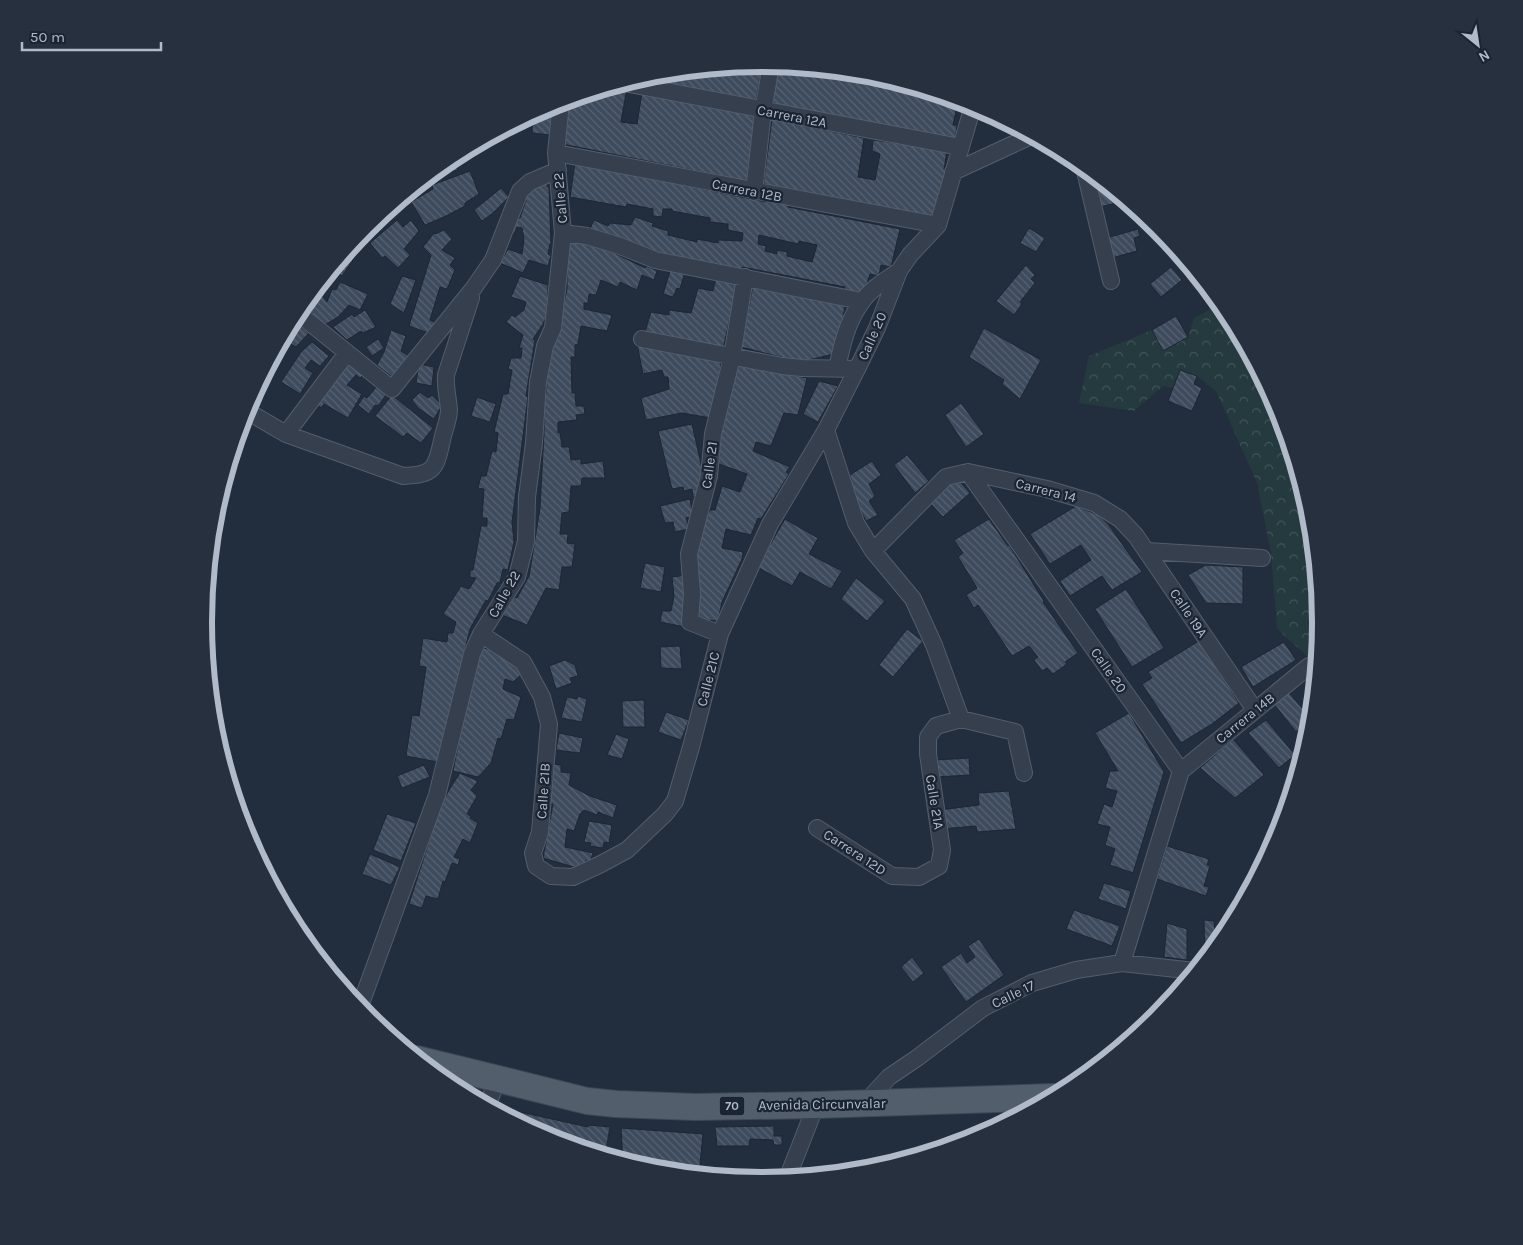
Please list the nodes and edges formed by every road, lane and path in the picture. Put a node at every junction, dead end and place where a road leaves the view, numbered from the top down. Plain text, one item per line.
1 (770, 72) edge
2 (640, 86) edge
3 (560, 111) edge
4 (763, 111) junction
5 (971, 114) edge
6 (1024, 139) edge
7 (960, 147) junction
8 (556, 153) junction
9 (558, 170) junction
10 (952, 172) junction
11 (1087, 179) edge
12 (754, 192) junction
13 (938, 225) junction
14 (563, 233) junction
15 (899, 271) junction
16 (746, 277) junction
17 (1111, 281) dead end
18 (474, 289) junction
19 (861, 302) junction
20 (303, 317) dead end
21 (642, 339) dead end
22 (348, 353) junction
23 (732, 357) junction
24 (837, 368) junction
25 (857, 369) junction
26 (252, 414) edge
27 (826, 430) junction
28 (286, 434) junction
29 (968, 472) junction
30 (1120, 519) joint
31 (873, 551) junction
32 (1147, 551) junction
33 (1262, 558) dead end
34 (481, 634) junction
35 (720, 634) junction
36 (1309, 666) dead end
37 (1255, 710) junction
38 (960, 719) junction
39 (1181, 771) junction
40 (1024, 773) dead end
41 (817, 828) dead end
42 (551, 876) joint
43 (892, 876) joint
44 (1122, 963) junction
45 (1187, 970) edge
46 (362, 1000) edge
47 (432, 1063) edge
48 (498, 1079) junction
49 (1038, 1098) edge
50 (489, 1101) edge
51 (864, 1104) junction
52 (816, 1105) junction
53 (790, 1171) edge

1 - 4 street
2 - 4 street, Carrera 12A
3 - 8 street, Calle 22
4 - 7 street, Carrera 12A
4 - 12 street
5 - 7 street, Calle 20
6 - 10 street
7 - 10 street, Calle 20
8 - 9 street, Calle 22
8 - 12 street, Carrera 12B
9 - 14 street, Calle 22
9 - 18 street
10 - 13 street, Calle 20
11 - 17 street
12 - 13 street, Carrera 12B
13 - 15 street, Calle 20
14 - 16 street
14 - 34 street, Calle 22
15 - 19 street
15 - 25 street, Calle 20
16 - 19 street
16 - 23 street, Calle 21
18 - 22 street
18 - 28 street
19 - 24 street
20 - 22 street
21 - 23 street, Calle 20
22 - 28 street
23 - 24 street, Calle 20
23 - 35 street, Calle 21
24 - 25 street, Calle 20
25 - 27 street, Calle 21C
26 - 28 street
27 - 31 street
27 - 35 street, Calle 21C
29 - 30 street, Carrera 14
29 - 31 street
29 - 39 street, Calle 20
30 - 32 street, Calle 19A
31 - 38 street
32 - 33 street
32 - 37 street, Calle 19A
34 - 42 street, Calle 21B
34 - 46 street, Calle 22
35 - 42 street, Calle 21C
36 - 37 street, Carrera 14B
37 - 39 street, Carrera 14B
38 - 40 street
38 - 43 street, Calle 21A
39 - 44 street
41 - 43 street, Carrera 12D
44 - 45 street, Calle 17
44 - 51 street, Calle 17
47 - 48 main road, Avenida Circunvalar / 70
48 - 50 street
48 - 52 main road, Avenida Circunvalar / 70
49 - 51 main road, Avenida Circunvalar / 70
51 - 52 main road, Avenida Circunvalar / 70
52 - 53 street

